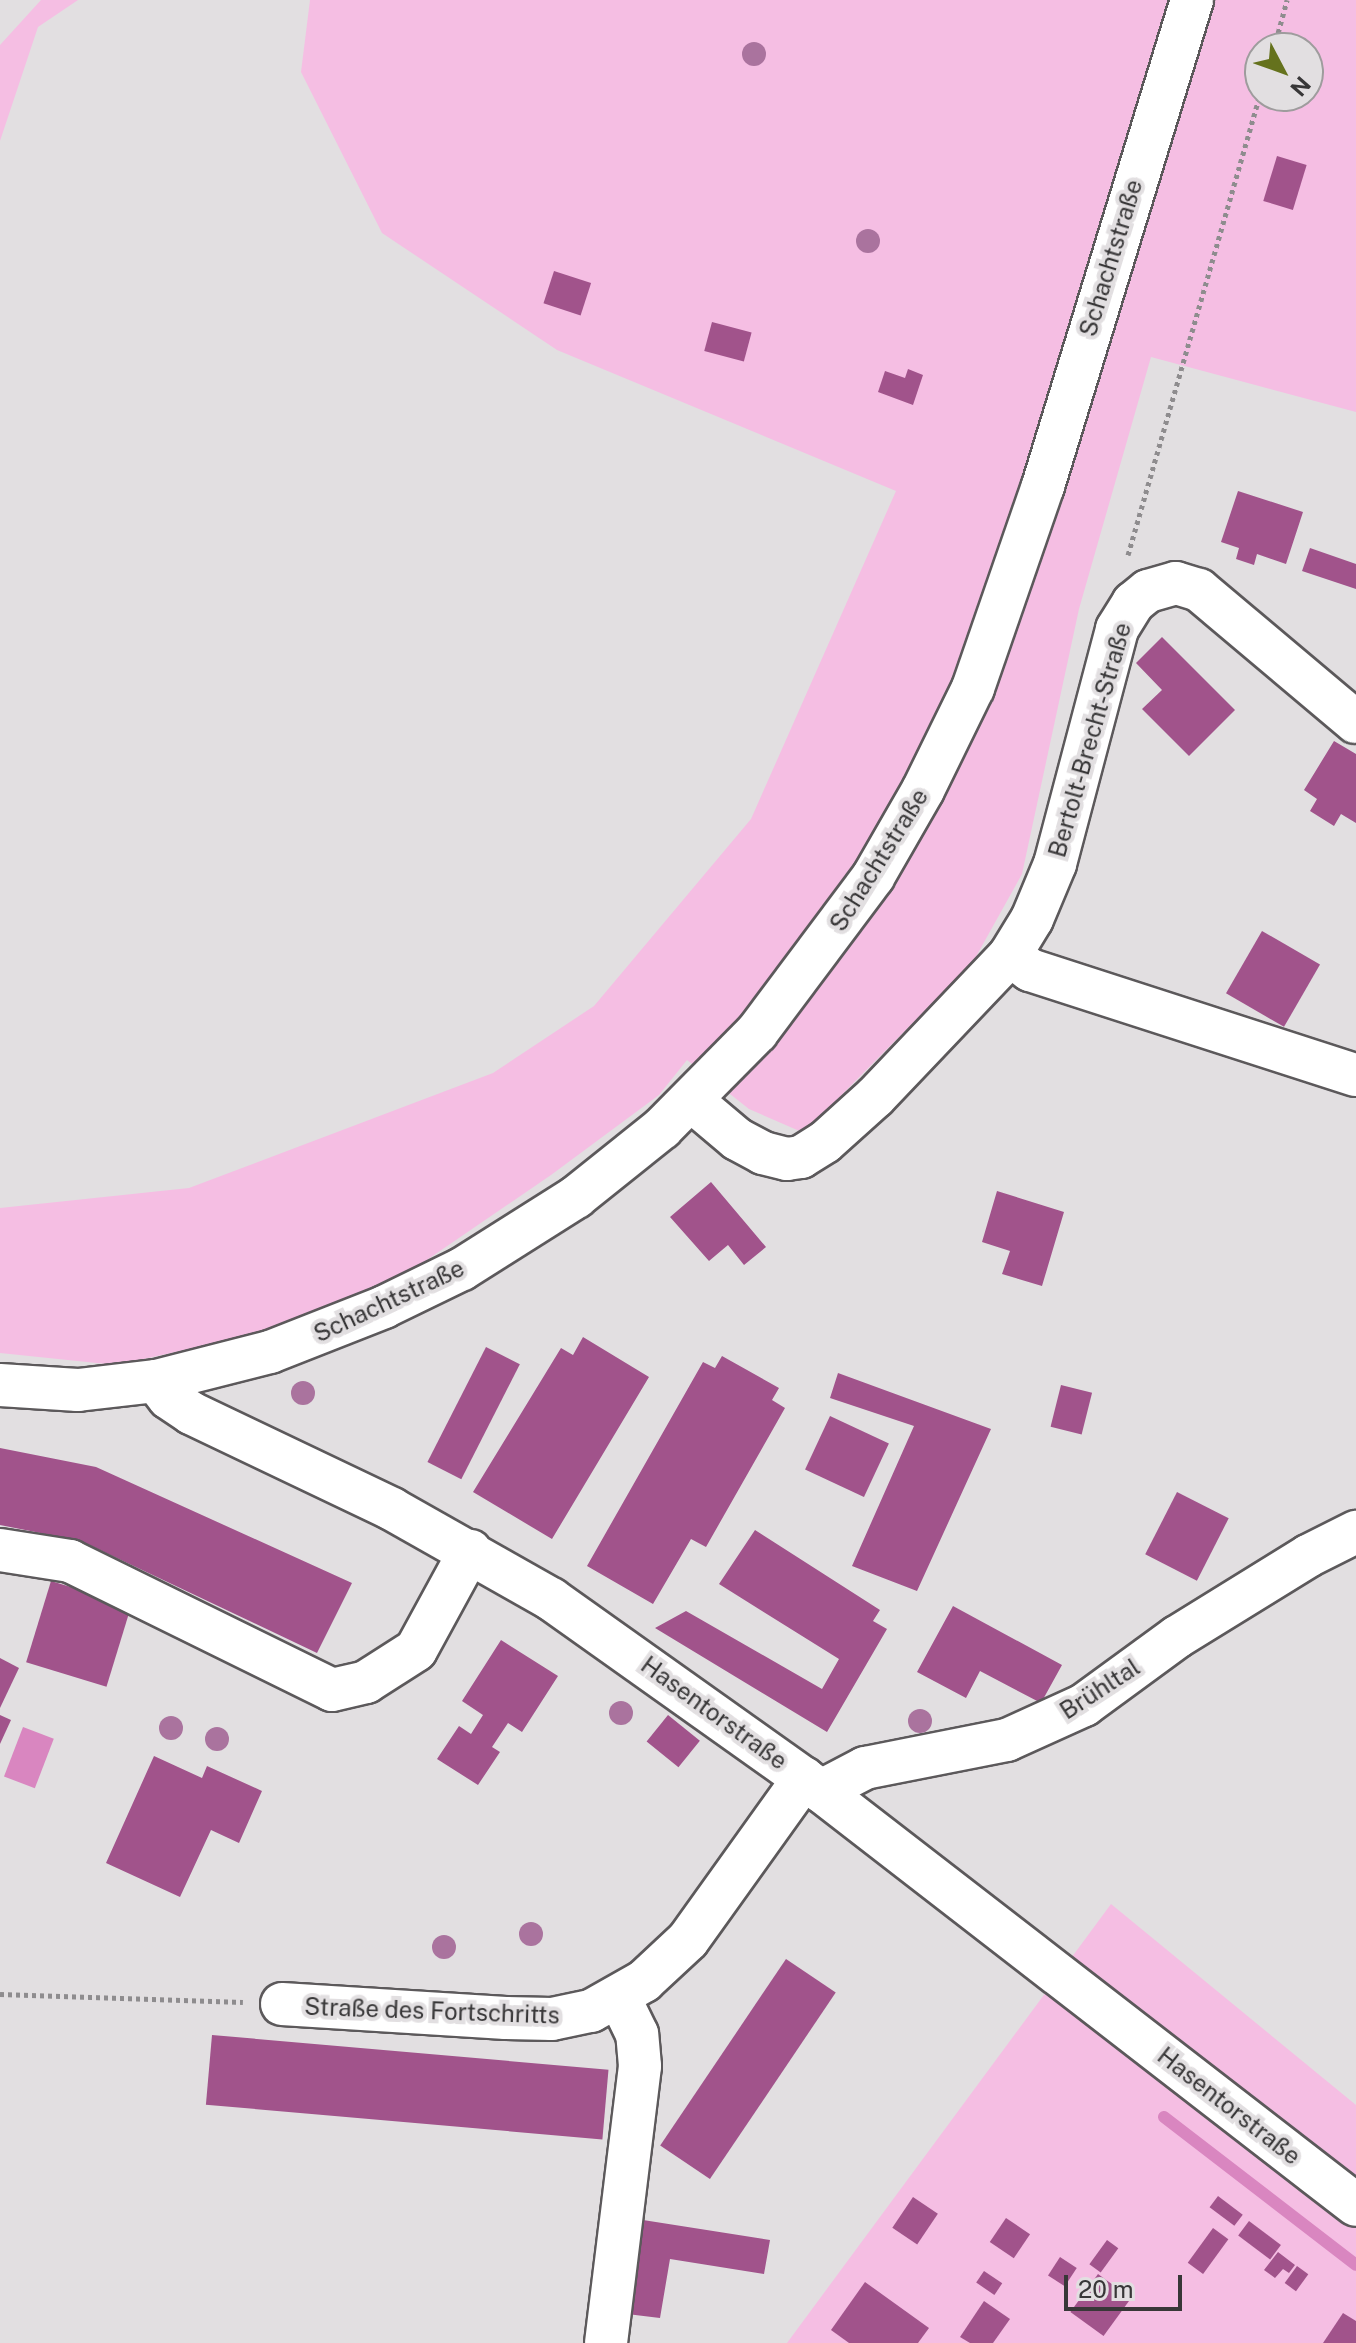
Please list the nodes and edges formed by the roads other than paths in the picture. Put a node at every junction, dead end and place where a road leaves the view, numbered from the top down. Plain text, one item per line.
1 (1192, 0) edge
2 (1356, 722) edge
3 (1010, 955) junction
4 (1356, 1075) edge
5 (692, 1101) junction
6 (156, 1381) junction
7 (0, 1385) edge
8 (1356, 1532) edge
9 (0, 1550) edge
10 (470, 1551) junction
11 (813, 1784) junction
12 (619, 1997) junction
13 (282, 2004) road end
14 (1356, 2205) edge
15 (606, 2343) edge

1 - 5 street, Schachtstraße
2 - 3 street, Bertolt-Brecht-Straße
3 - 4 street
3 - 5 street, Bertolt-Brecht-Straße
5 - 6 street, Schachtstraße
6 - 7 street
6 - 10 street, Hasentorstraße
8 - 11 street, Brühltal
9 - 10 street
10 - 11 street, Hasentorstraße
11 - 12 street, Straße des Fortschritts
11 - 14 street, Hasentorstraße
12 - 13 street, Straße des Fortschritts
12 - 15 street

